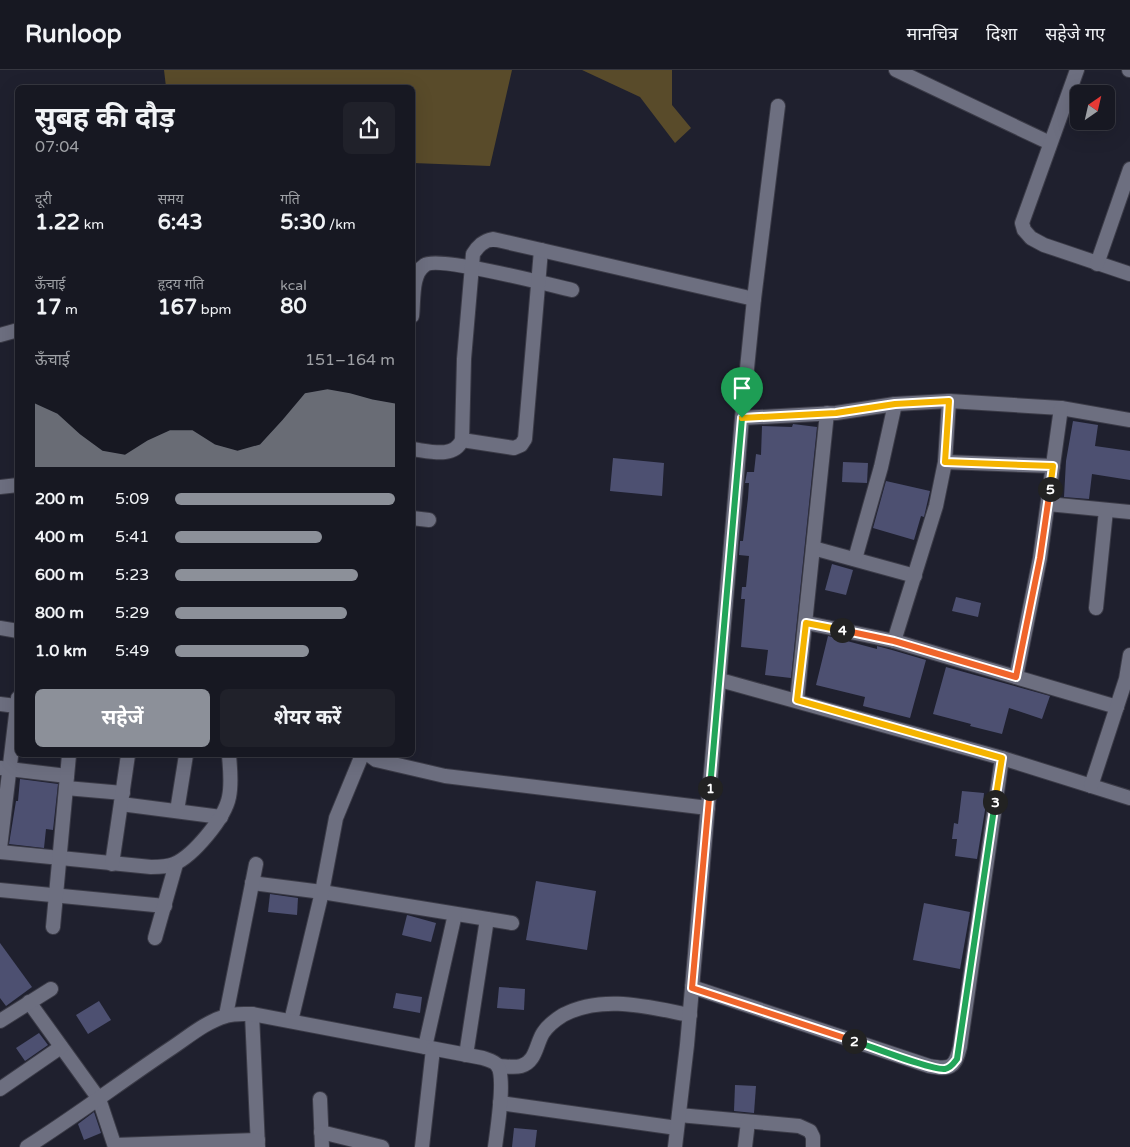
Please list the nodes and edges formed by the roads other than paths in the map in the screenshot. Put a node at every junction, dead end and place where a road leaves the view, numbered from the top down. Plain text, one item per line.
1 (896, 70) edge
2 (1077, 70) edge
3 (778, 106) dead end
4 (1050, 143) junction
5 (1130, 169) edge
6 (541, 250) junction
7 (1096, 264) junction
8 (472, 268) junction
9 (1130, 274) edge
10 (538, 282) junction
11 (415, 290) edge
12 (572, 290) dead end
13 (754, 299) junction
14 (15, 331) edge
15 (0, 335) edge
16 (949, 401) junction
17 (895, 404) junction
18 (1061, 408) junction
19 (827, 413) junction
20 (742, 418) junction
21 (1130, 420) edge
22 (462, 440) junction
23 (415, 449) edge
24 (945, 462) junction
25 (1053, 466) junction
26 (15, 485) edge
27 (0, 487) edge
28 (1048, 504) junction
29 (1106, 510) junction
30 (1130, 512) edge
31 (415, 518) edge
32 (429, 520) dead end
33 (813, 548) junction
34 (855, 559) junction
35 (915, 576) junction
36 (1096, 608) dead end
37 (806, 623) junction
38 (0, 628) edge
39 (15, 630) edge
40 (894, 641) junction
41 (1130, 654) edge
42 (1016, 677) junction
43 (720, 680) junction
44 (797, 700) junction
45 (15, 702) edge
46 (0, 704) edge
47 (1117, 707) junction
48 (15, 713) edge
49 (69, 757) edge
50 (128, 757) edge
51 (186, 757) edge
52 (229, 757) edge
53 (361, 757) edge
54 (372, 757) edge
55 (1002, 758) junction
56 (5, 769) edge
57 (66, 782) junction
58 (1091, 786) junction
59 (122, 798) junction
60 (1130, 798) edge
61 (708, 808) junction
62 (177, 811) junction
63 (221, 817) junction
64 (2, 821) edge
65 (0, 850) edge
66 (59, 857) junction
67 (112, 864) junction
68 (176, 864) junction
69 (256, 864) dead end
70 (252, 883) junction
71 (0, 890) edge
72 (322, 892) junction
73 (56, 895) junction
74 (164, 906) junction
75 (455, 914) junction
76 (487, 919) junction
77 (512, 923) dead end
78 (53, 927) dead end
79 (154, 938) dead end
80 (51, 988) dead end
81 (692, 988) junction
82 (29, 1002) junction
83 (252, 1014) junction
84 (690, 1014) junction
85 (226, 1015) junction
86 (0, 1021) edge
87 (290, 1021) junction
88 (61, 1047) junction
89 (429, 1048) junction
90 (466, 1055) junction
91 (498, 1066) junction
92 (0, 1089) edge
93 (99, 1099) junction
94 (320, 1099) dead end
95 (500, 1103) junction
96 (678, 1121) junction
97 (748, 1122) junction
98 (322, 1132) junction
99 (184, 1144) edge
100 (258, 1144) edge
101 (33, 1145) edge
102 (115, 1146) edge
103 (322, 1147) edge
104 (382, 1147) edge
105 (422, 1147) edge
106 (495, 1147) edge
107 (675, 1147) edge
108 (745, 1147) edge
109 (813, 1147) edge

1 - 4 street
2 - 4 street
3 - 13 street
4 - 7 street
5 - 7 street
6 - 8 street
6 - 10 street
6 - 13 street
7 - 9 street
8 - 10 street
8 - 11 street
8 - 22 street
10 - 12 street
10 - 22 street
13 - 20 street
14 - 15 street
16 - 17 street
16 - 18 street
16 - 24 street
17 - 19 street
17 - 34 street
18 - 21 street
18 - 25 street
19 - 20 street
19 - 33 street
20 - 43 street
22 - 23 street
24 - 25 street
24 - 35 street
25 - 28 street
26 - 27 street
28 - 29 street
28 - 42 street
29 - 30 street
29 - 36 street
31 - 32 street
33 - 34 street
33 - 37 street
34 - 35 street
35 - 40 street
37 - 40 street
37 - 44 street
38 - 39 street
40 - 42 street
41 - 47 street
42 - 47 street
43 - 44 street
43 - 61 street
44 - 55 street
45 - 46 street
47 - 58 street
48 - 56 street
49 - 57 street
50 - 59 street
51 - 62 street
52 - 63 street
53 - 72 street
54 - 61 street
55 - 58 street
55 - 81 street
56 - 57 street
56 - 64 street
57 - 59 street
57 - 66 street
58 - 60 street
59 - 62 street
59 - 67 street
61 - 81 street
62 - 63 street
63 - 68 street
64 - 65 street
65 - 66 street
66 - 67 street
66 - 73 street
67 - 68 street
68 - 74 street
69 - 70 street
70 - 72 street
70 - 85 street
71 - 73 street
72 - 75 street
72 - 87 street
73 - 74 street
73 - 78 street
74 - 79 street
75 - 76 street
75 - 89 street
76 - 77 street
76 - 90 street
80 - 82 street
81 - 84 street
82 - 86 street
82 - 88 street
83 - 85 street
83 - 87 street
83 - 100 street
84 - 91 street
84 - 96 street
85 - 93 street
87 - 89 street
88 - 92 street
88 - 93 street
89 - 90 street
89 - 105 street
90 - 91 street
91 - 95 street
93 - 101 street
93 - 102 street
94 - 98 street
95 - 96 street
95 - 106 street
96 - 97 street
96 - 107 street
97 - 108 street
97 - 109 street
98 - 103 street
98 - 104 street
99 - 100 street
99 - 102 street

